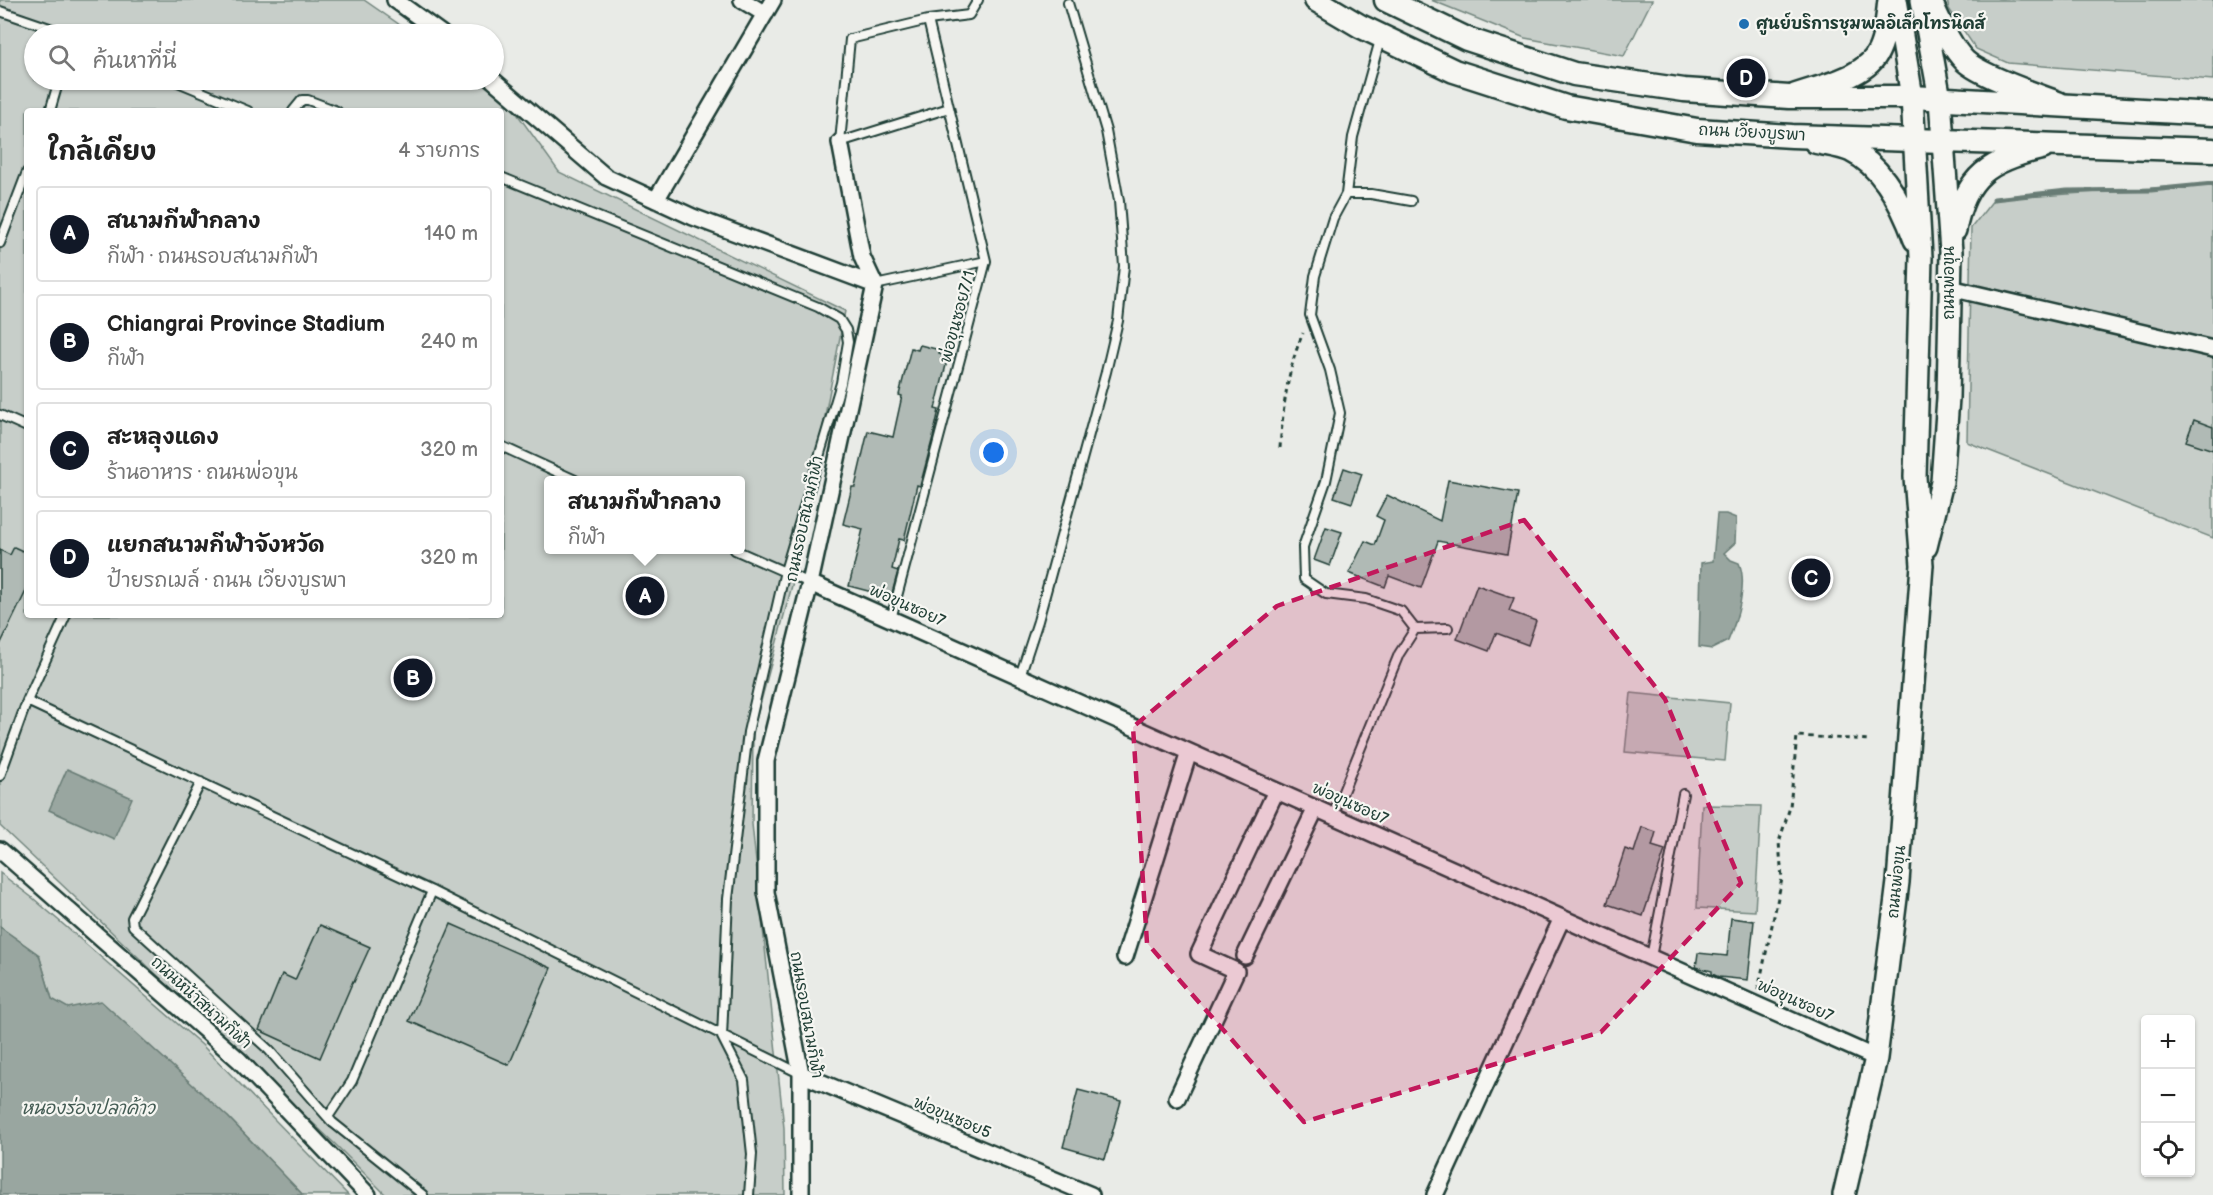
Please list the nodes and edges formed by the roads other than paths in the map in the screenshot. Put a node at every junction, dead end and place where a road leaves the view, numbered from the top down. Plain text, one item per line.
1 (395, 0) edge
2 (742, 0) edge
3 (773, 0) edge
4 (978, 0) edge
5 (1316, 0) edge
6 (1386, 0) edge
7 (1889, 0) edge
8 (1896, 0) edge
9 (1922, 0) edge
10 (1930, 0) edge
11 (1068, 3) dead end
12 (0, 11) edge
13 (765, 14) junction
14 (928, 21) junction
15 (38, 24) edge
16 (428, 24) edge
17 (1381, 36) junction
18 (504, 89) edge
19 (56, 90) edge
20 (198, 90) edge
21 (1789, 97) junction
22 (1912, 97) junction
23 (1940, 99) junction
24 (2064, 106) junction
25 (51, 108) edge
26 (241, 108) edge
27 (295, 108) edge
28 (329, 108) edge
29 (949, 108) junction
30 (2213, 114) edge
31 (1792, 136) junction
32 (1914, 139) junction
33 (1943, 140) junction
34 (840, 142) junction
35 (2061, 144) junction
36 (2213, 150) edge
37 (504, 178) edge
38 (24, 180) edge
39 (1346, 194) junction
40 (656, 200) junction
41 (1411, 201) dead end
42 (0, 243) edge
43 (1950, 252) junction
44 (1921, 257) junction
45 (986, 261) junction
46 (874, 285) junction
47 (1950, 288) junction
48 (2213, 349) edge
49 (0, 415) edge
50 (24, 426) edge
51 (504, 447) edge
52 (566, 476) edge
53 (745, 553) edge
54 (1922, 565) junction
55 (785, 571) junction
56 (810, 583) junction
57 (65, 618) edge
58 (891, 619) junction
59 (1415, 628) junction
60 (1448, 628) dead end
61 (1020, 676) junction
62 (27, 701) junction
63 (1189, 752) junction
64 (0, 776) edge
65 (201, 782) junction
66 (1276, 791) junction
67 (1683, 794) dead end
68 (1316, 808) junction
69 (1333, 816) junction
70 (0, 850) edge
71 (432, 891) junction
72 (1562, 918) junction
73 (1245, 956) dead end
74 (1125, 957) dead end
75 (1651, 957) junction
76 (722, 1037) junction
77 (1876, 1058) junction
78 (801, 1074) junction
79 (1177, 1098) dead end
80 (328, 1117) junction
81 (368, 1195) edge
82 (423, 1195) edge
83 (750, 1195) edge
84 (801, 1195) edge
85 (1090, 1195) edge
86 (1435, 1195) edge
87 (1844, 1195) edge

1 - 16 street
2 - 13 street
3 - 13 street
4 - 14 lane
5 - 17 main road, ถนน เวียงบูรพา
6 - 21 main road
7 - 21 main road
8 - 22 main road, ถนนพ่อขุน
9 - 23 main road, ถนนพ่อขุน
10 - 24 main road
11 - 61 lane
12 - 15 lane
13 - 40 street
14 - 29 lane, พ่อขุนซอย7/1
14 - 34 lane
17 - 31 main road, ถนน เวียงบูรพา
17 - 39 lane
18 - 40 street
19 - 25 lane
20 - 26 lane
21 - 22 main road
22 - 23 main road
22 - 32 main road, ถนนพ่อขุน
23 - 24 main road
23 - 33 main road, ถนนพ่อขุน
24 - 30 main road
27 - 28 lane
29 - 34 lane
29 - 45 lane, พ่อขุนซอย7/1
31 - 32 main road, ถนน เวียงบูรพา
31 - 44 main road
32 - 33 main road, ถนน เวียงบูรพา
32 - 44 main road, ถนนพ่อขุน
33 - 35 main road, ถนน เวียงบูรพา
33 - 43 main road, ถนนพ่อขุน
34 - 46 street
35 - 36 main road, ถนน เวียงบูรพา
35 - 43 main road
37 - 55 lane
38 - 42 lane
39 - 41 lane
39 - 59 lane
40 - 46 street
43 - 47 main road, ถนนพ่อขุน
44 - 54 main road, ถนนพ่อขุน
45 - 46 lane
45 - 58 lane, พ่อขุนซอย7/1
46 - 56 street, ถนนรอบสนามกีฬา
47 - 48 street
47 - 54 main road, ถนนพ่อขุน
49 - 50 lane
51 - 52 lane
53 - 55 lane
54 - 77 main road, ถนนพ่อขุน
55 - 56 lane
55 - 76 lane
56 - 58 street, พ่อขุนซอย7
56 - 78 street, ถนนรอบสนามกีฬา
57 - 62 lane
58 - 61 street, พ่อขุนซอย7
59 - 60 lane
59 - 69 lane
61 - 63 street, พ่อขุนซอย7
62 - 64 lane
62 - 65 lane
63 - 66 street, พ่อขุนซอย7
63 - 74 street
65 - 71 lane
65 - 80 lane
66 - 68 street, พ่อขุนซอย7
66 - 79 street
67 - 75 lane
68 - 69 street, พ่อขุนซอย7
68 - 73 street
69 - 72 street, พ่อขุนซอย7
70 - 81 street, ถนนหน้าสนามกีฬา
71 - 76 lane
71 - 80 lane
72 - 75 street, พ่อขุนซอย7
72 - 86 street
75 - 77 street, พ่อขุนซอย7
76 - 78 lane
76 - 83 lane
77 - 87 main road, ถนนพ่อขุน
78 - 84 street, ถนนรอบสนามกีฬา
78 - 85 street, พ่อขุนซอย5
80 - 82 lane

